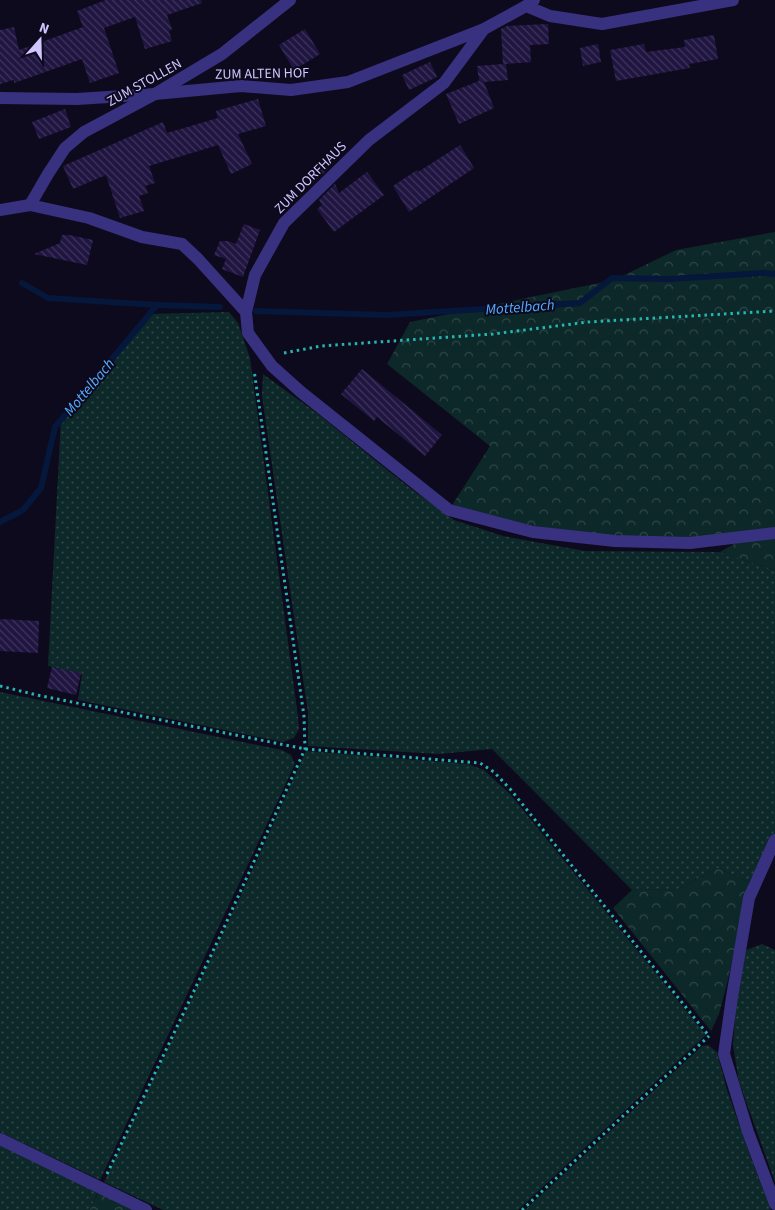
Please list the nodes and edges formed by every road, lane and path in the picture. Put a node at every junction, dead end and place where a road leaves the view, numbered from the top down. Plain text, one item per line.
1 (290, 0) edge
2 (734, 0) edge
3 (530, 3) edge
4 (484, 29) junction
5 (155, 94) junction
6 (0, 98) edge
7 (30, 205) junction
8 (0, 210) edge
9 (775, 311) edge
10 (246, 312) junction
11 (264, 357) junction
12 (775, 533) edge
13 (0, 686) edge
14 (305, 749) junction
15 (775, 840) edge
16 (709, 1036) junction
17 (724, 1054) junction
18 (0, 1139) edge
19 (100, 1188) junction
20 (775, 1204) edge
21 (146, 1210) edge
22 (522, 1210) edge

1 - 5 street, ZUM STOLLEN
2 - 3 street
3 - 4 street, ZUM DORFHAUS
4 - 5 street, ZUM ALTEN HOF
4 - 10 street, ZUM DORFHAUS
5 - 6 street, ZUM ALTEN HOF
5 - 7 street, ZUM STOLLEN
7 - 8 street
7 - 10 street
9 - 11 path
10 - 11 street, ZUM DORFHAUS
11 - 12 street, ZUM DORFHAUS
11 - 14 path
13 - 14 path
14 - 16 path
14 - 19 path
15 - 17 street
16 - 17 path
16 - 22 path
17 - 20 street
18 - 19 street
19 - 21 street

